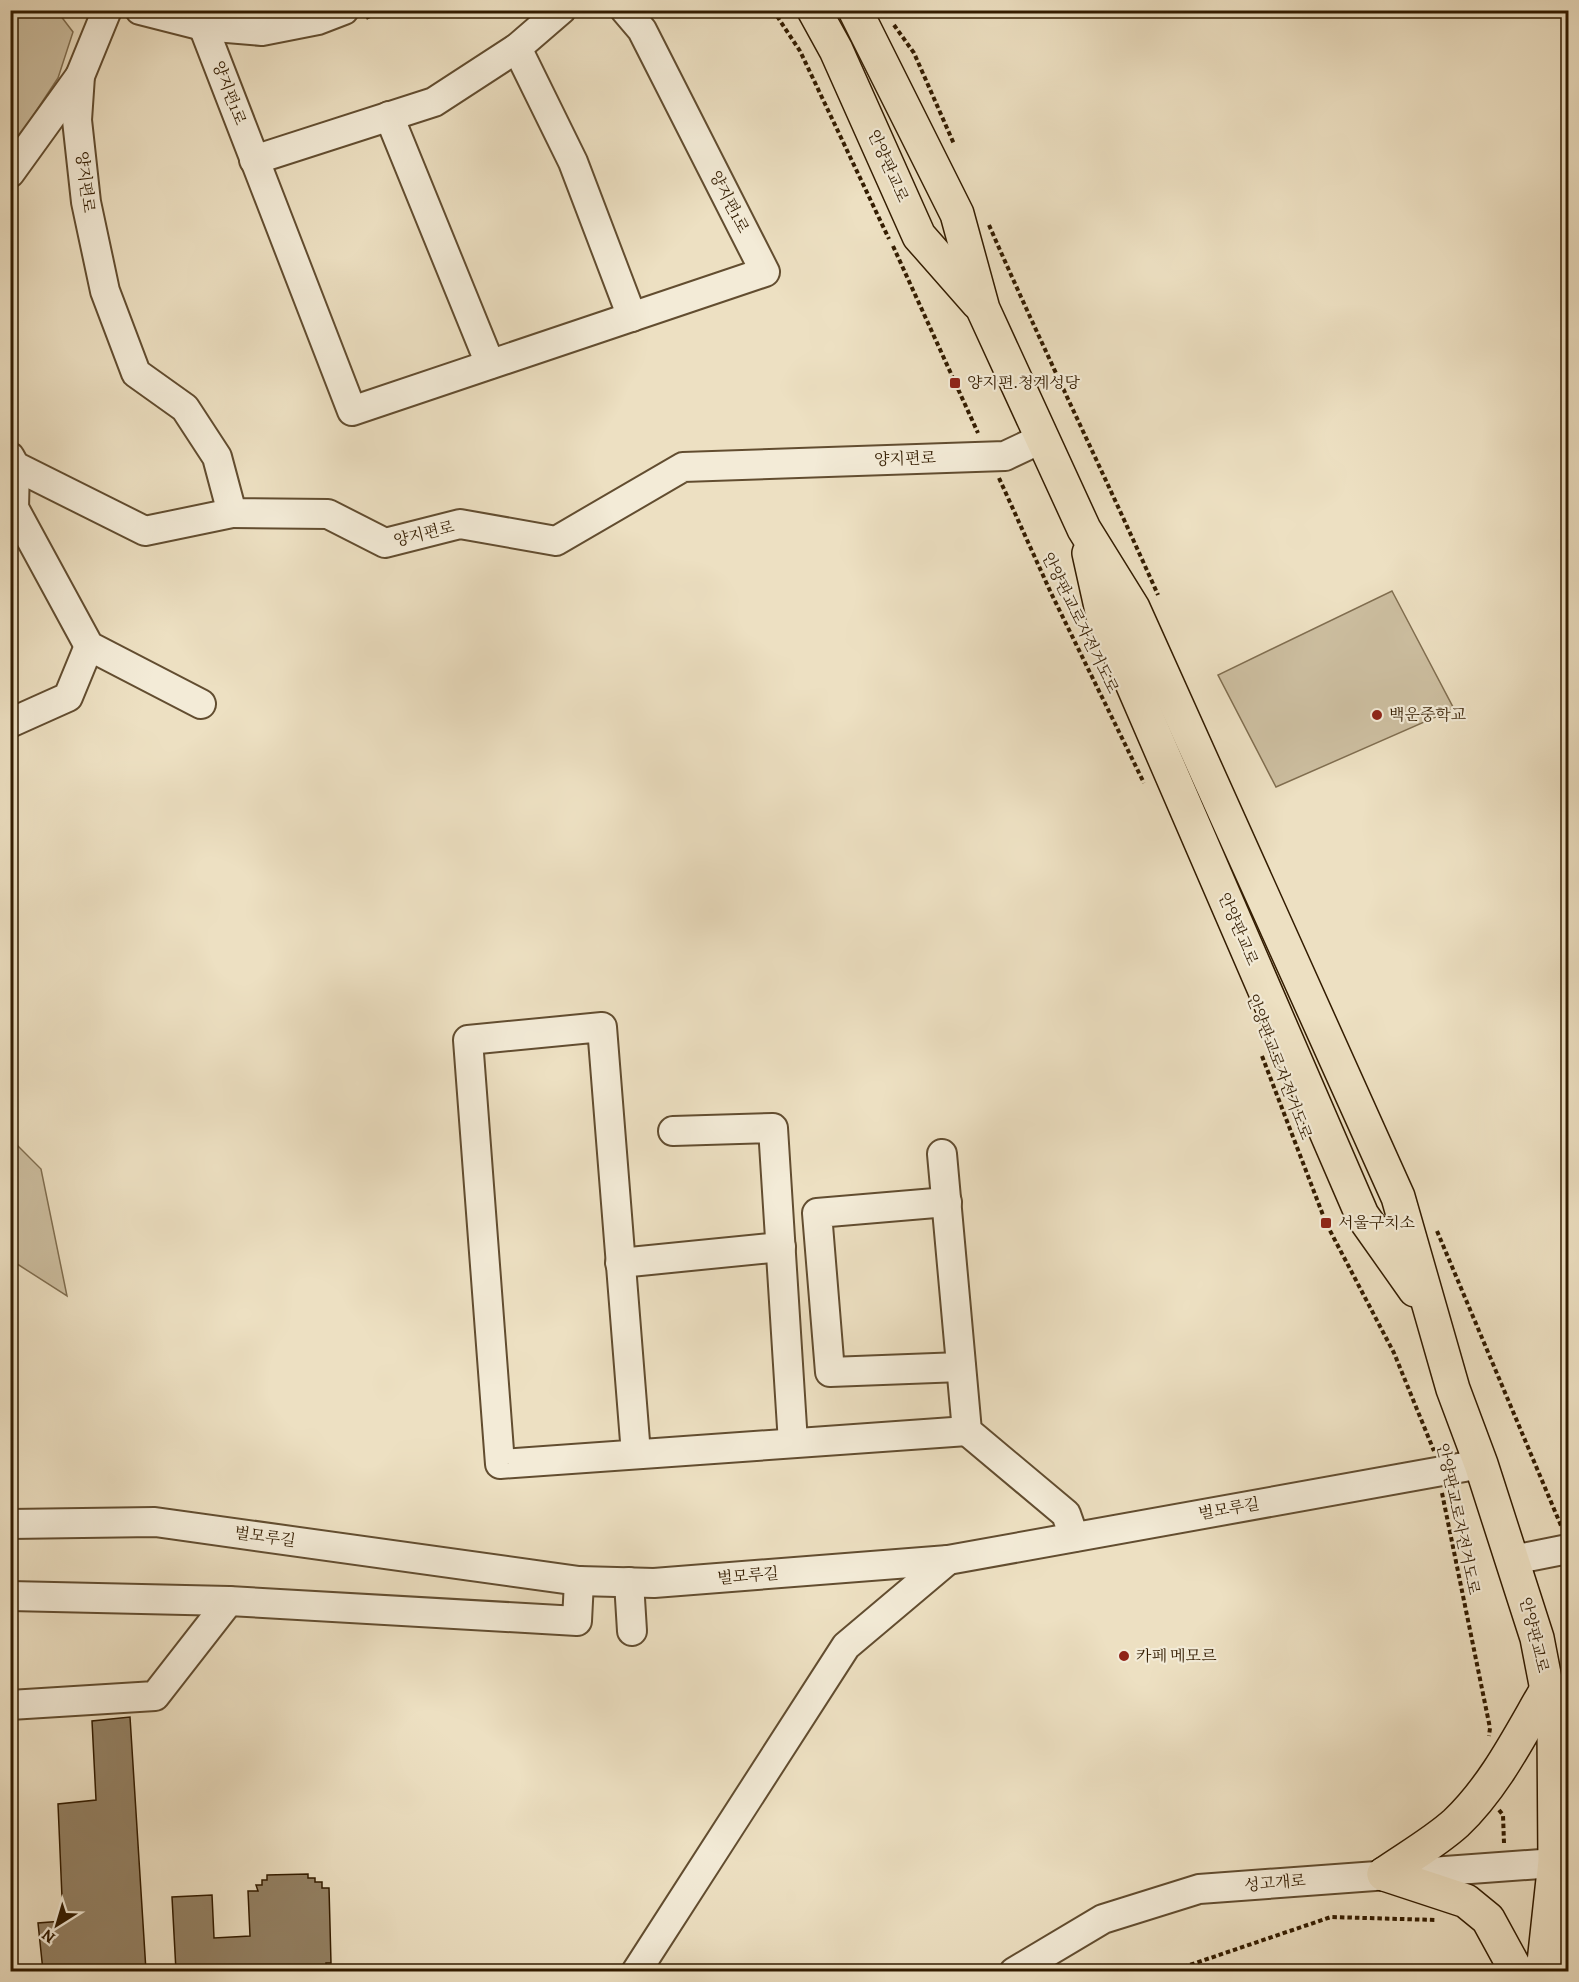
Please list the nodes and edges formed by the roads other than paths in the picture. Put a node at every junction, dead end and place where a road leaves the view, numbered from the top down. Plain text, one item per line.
1 (107, 10) edge
2 (140, 10) edge
3 (344, 10) edge
4 (561, 10) edge
5 (625, 10) edge
6 (814, 10) edge
7 (855, 10) edge
8 (202, 26) junction
9 (517, 48) junction
10 (80, 76) junction
11 (389, 116) junction
12 (254, 160) junction
13 (10, 173) edge
14 (983, 309) junction
15 (632, 317) junction
16 (490, 364) junction
17 (1043, 438) junction
18 (13, 461) edge
19 (232, 513) junction
20 (89, 646) junction
21 (201, 704) dead end
22 (10, 723) edge
23 (673, 1131) dead end
24 (942, 1154) dead end
25 (946, 1202) junction
26 (781, 1247) junction
27 (620, 1263) junction
28 (961, 1367) junction
29 (967, 1431) junction
30 (793, 1443) junction
31 (636, 1454) junction
32 (1480, 1464) junction
33 (10, 1524) edge
34 (1074, 1537) junction
35 (1569, 1549) edge
36 (948, 1560) junction
37 (1513, 1560) junction
38 (579, 1581) junction
39 (629, 1582) junction
40 (10, 1596) edge
41 (229, 1601) junction
42 (632, 1631) dead end
43 (1547, 1689) junction
44 (10, 1705) edge
45 (1569, 1728) edge
46 (1562, 1861) edge
47 (1384, 1875) junction
48 (636, 1971) edge
49 (1014, 1971) edge
50 (1517, 1971) edge
51 (1543, 1971) edge

1 - 10 street, 양지편로
2 - 8 street
3 - 8 street
4 - 9 street
5 - 15 street, 양지편1로
6 - 14 main road, 안양판교로
7 - 14 main road, 안양판교로
8 - 12 street, 양지편1로
9 - 11 street
9 - 15 street
10 - 13 street
10 - 19 street, 양지편로
11 - 12 street
11 - 16 street
12 - 16 street, 양지편1로
14 - 17 main road, 안양판교로
15 - 16 street, 양지편1로
17 - 19 street, 양지편로
17 - 32 main road, 안양판교로
18 - 19 street
18 - 20 street
20 - 21 street
20 - 22 street
23 - 26 street
24 - 25 street
25 - 28 street
25 - 28 street
26 - 27 street
26 - 30 street
27 - 31 street
27 - 31 street
28 - 29 street
29 - 30 street
29 - 34 street
30 - 31 street
32 - 34 street, 벌모루길
32 - 37 main road, 안양판교로
33 - 38 street, 벌모루길
34 - 36 street, 벌모루길
35 - 37 street
36 - 39 street, 벌모루길
36 - 48 street
37 - 43 main road, 안양판교로
38 - 39 street, 벌모루길
38 - 41 street
39 - 42 street
40 - 41 street
41 - 44 street
43 - 45 main road
43 - 46 main road, 안양판교로
43 - 47 main road
46 - 47 street, 성고개로
46 - 51 main road, 안양판교로
47 - 49 street, 성고개로
47 - 50 main road

